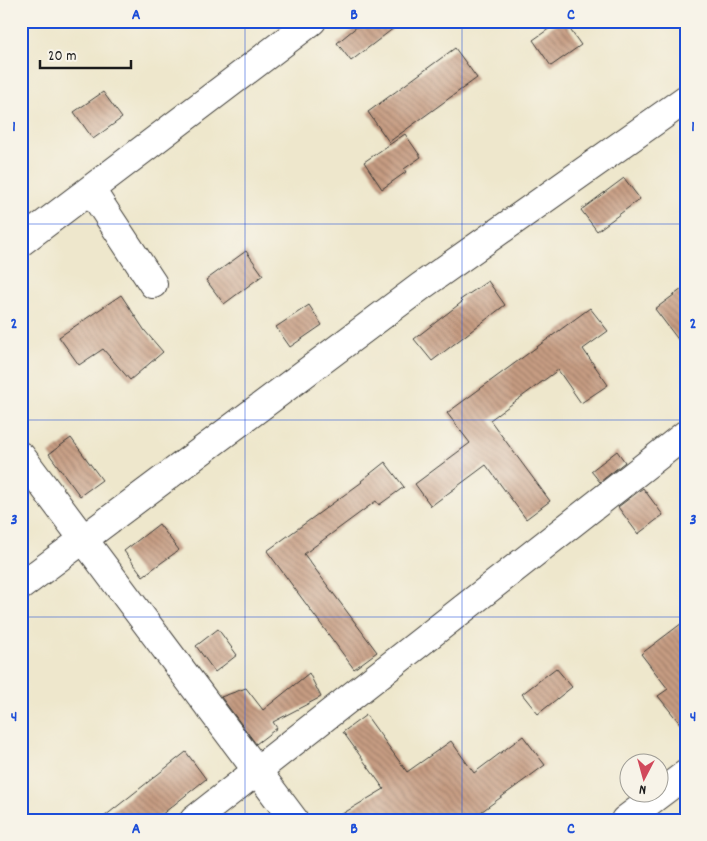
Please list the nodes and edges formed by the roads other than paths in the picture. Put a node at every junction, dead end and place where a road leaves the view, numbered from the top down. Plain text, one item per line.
1 (312, 21) edge
2 (686, 99) edge
3 (91, 190) junction
4 (21, 242) edge
5 (153, 284) dead end
6 (686, 434) edge
7 (21, 456) edge
8 (84, 539) junction
9 (21, 586) edge
10 (257, 770) junction
11 (686, 774) edge
12 (194, 820) edge
13 (294, 820) edge
14 (625, 820) edge

1 - 3 street
2 - 8 street
3 - 4 street
3 - 5 street
6 - 10 street
7 - 8 street
8 - 9 street
8 - 10 street
10 - 12 street
10 - 13 street
11 - 14 street

